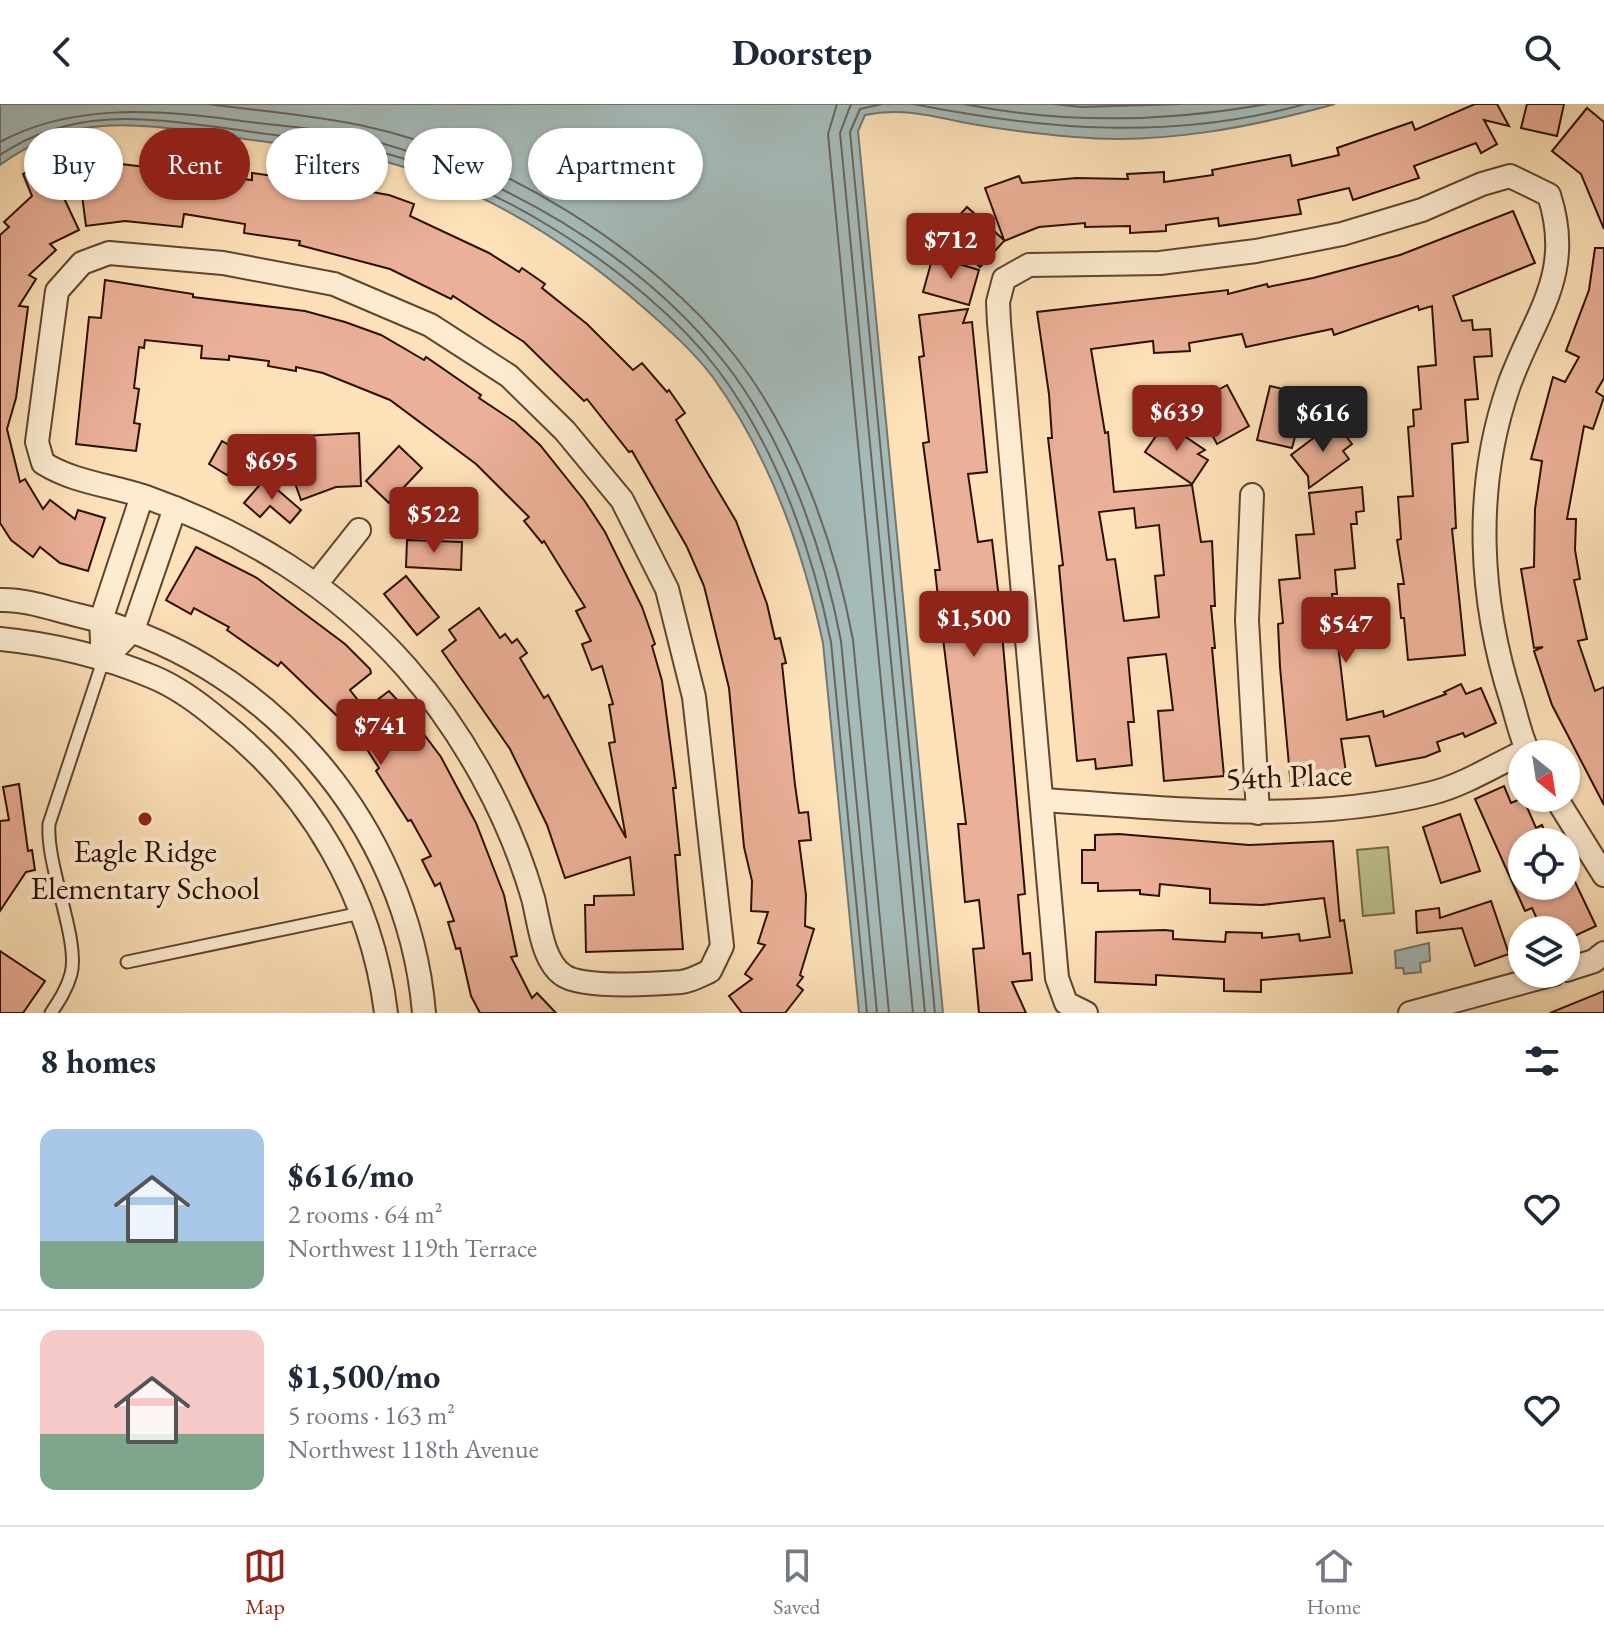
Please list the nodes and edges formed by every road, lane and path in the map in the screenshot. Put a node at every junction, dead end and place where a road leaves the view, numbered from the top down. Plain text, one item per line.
1 (1252, 495) dead end
2 (142, 496) junction
3 (175, 508) junction
4 (130, 530) junction
5 (359, 530) dead end
6 (161, 542) junction
7 (317, 583) junction
8 (0, 600) edge
9 (101, 620) junction
10 (133, 630) junction
11 (0, 639) edge
12 (103, 661) junction
13 (1524, 740) edge
14 (1508, 761) edge
15 (1043, 800) junction
16 (1565, 812) edge
17 (1258, 813) junction
18 (1604, 875) edge
19 (361, 913) junction
20 (1604, 953) edge
21 (127, 962) dead end
22 (1580, 966) edge
23 (1508, 987) edge
24 (1076, 1008) edge
25 (51, 1013) edge
26 (386, 1013) edge
27 (424, 1013) edge
28 (1415, 1013) edge

1 - 17 street
2 - 3 street
2 - 4 street
2 - 7 street
3 - 6 street
3 - 7 street
4 - 6 street
4 - 9 street
5 - 7 street
6 - 10 street
8 - 9 street
9 - 10 street
9 - 12 street
10 - 12 street
10 - 27 street
11 - 12 street
12 - 19 street
12 - 25 lane
13 - 15 street
14 - 17 street, 54th Place
15 - 17 street, 54th Place
15 - 24 street
16 - 18 street
19 - 21 lane
19 - 26 street
20 - 22 street
23 - 28 street

